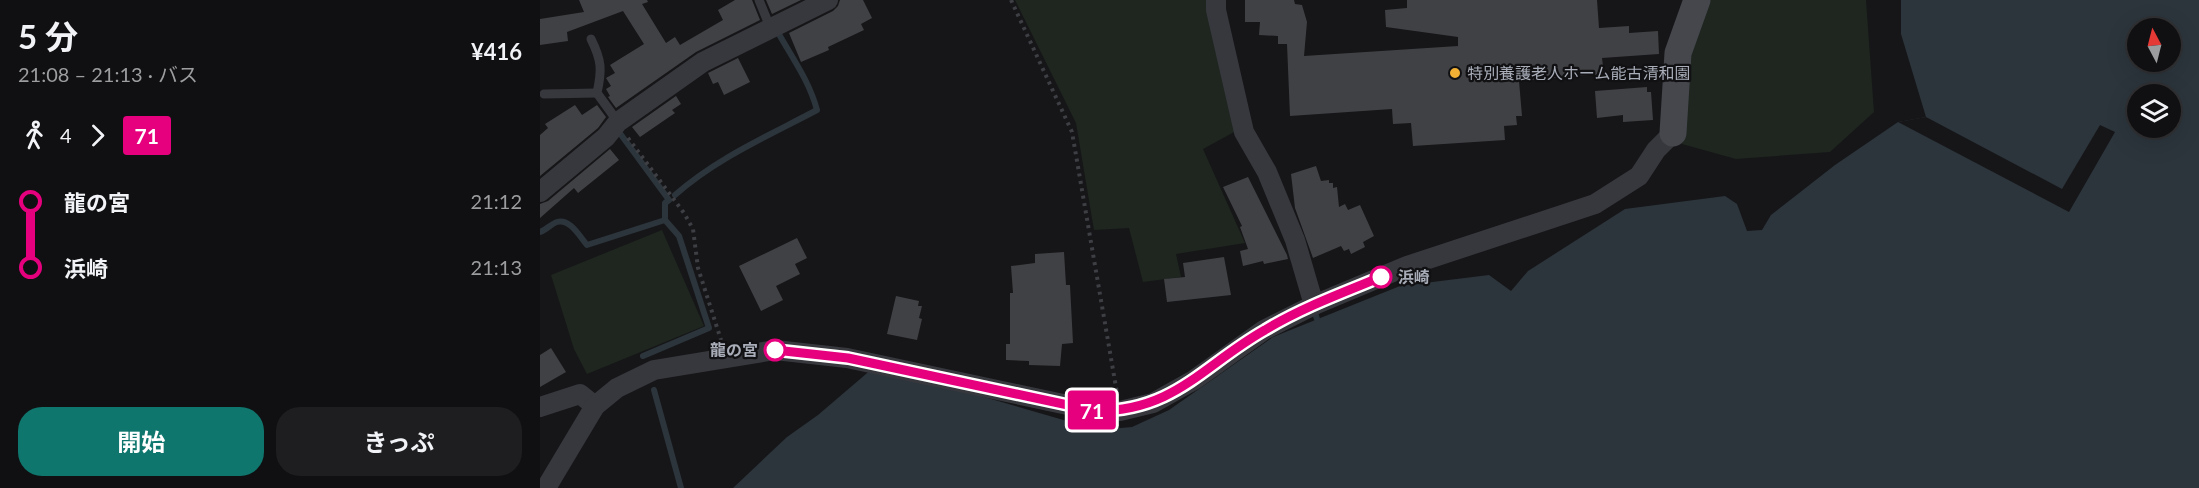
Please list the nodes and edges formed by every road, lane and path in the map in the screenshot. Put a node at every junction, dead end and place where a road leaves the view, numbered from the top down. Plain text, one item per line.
1 (759, 0) edge
2 (828, 0) edge
3 (1011, 0) edge
4 (1216, 0) edge
5 (1697, 0) edge
6 (770, 27) junction
7 (591, 39) dead end
8 (597, 93) junction
9 (544, 94) dead end
10 (618, 122) junction
11 (1673, 132) joint
12 (540, 192) edge
13 (1314, 305) junction
14 (727, 358) junction
15 (596, 406) junction
16 (540, 407) edge
17 (1120, 411) junction
18 (546, 488) edge

1 - 6 lane
2 - 6 street
3 - 17 path
4 - 13 street
5 - 11 street
6 - 10 street
7 - 8 lane
8 - 9 lane
8 - 10 lane
10 - 12 street
10 - 14 path
11 - 13 street
13 - 17 street
14 - 15 street
14 - 17 street
15 - 16 street
15 - 18 street

